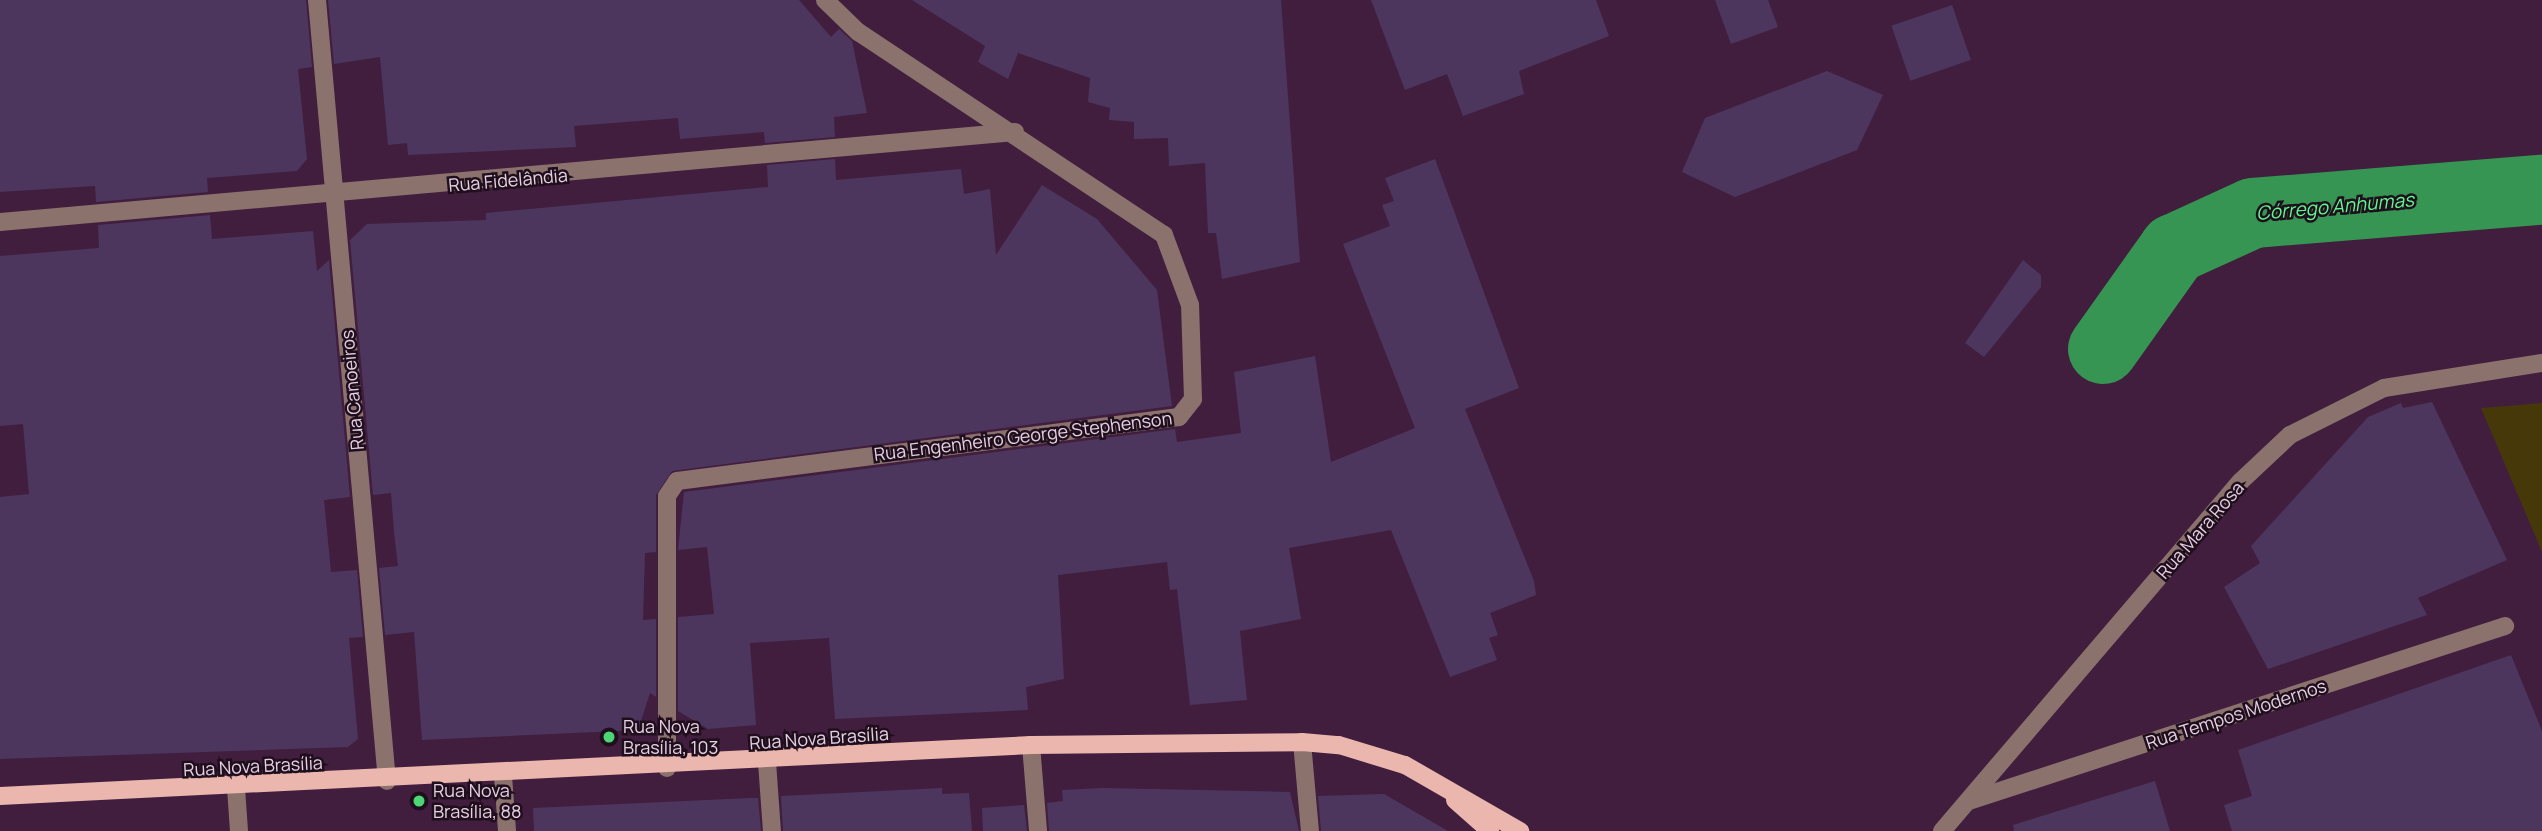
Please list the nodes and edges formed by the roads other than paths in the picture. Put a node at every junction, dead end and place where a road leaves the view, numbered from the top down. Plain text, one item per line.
1 (317, 0) edge
2 (825, 0) edge
3 (1015, 132) junction
4 (335, 195) junction
5 (0, 222) edge
6 (2542, 363) edge
7 (2505, 626) dead end
8 (1302, 742) junction
9 (1031, 745) junction
10 (767, 762) junction
11 (667, 768) junction
12 (1426, 775) junction
13 (503, 776) junction
14 (387, 781) junction
15 (236, 788) junction
16 (0, 796) edge
17 (1967, 802) junction
18 (239, 831) edge
19 (507, 831) edge
20 (772, 831) edge
21 (1038, 831) edge
22 (1310, 831) edge
23 (1490, 831) edge
24 (1520, 831) edge
25 (1942, 831) edge

1 - 4 street, Rua Canoeiros
2 - 3 street, Rua Engenheiro George Stephenson
3 - 4 street, Rua Fidelândia
3 - 11 street, Rua Engenheiro George Stephenson
4 - 5 street, Rua Fidelândia
4 - 14 street, Rua Canoeiros
6 - 17 street, Rua Mara Rosa
7 - 17 street, Rua Tempos Modernos
8 - 9 main road, Rua Nova Brasília
8 - 12 main road, Rua Nova Brasília
8 - 22 street
9 - 10 main road, Rua Nova Brasília
9 - 21 street
10 - 11 main road, Rua Nova Brasília
10 - 20 street
11 - 13 main road, Rua Nova Brasília
12 - 23 main road, Rua Nova Brasília
12 - 24 main road, Rua Nova Brasília
13 - 14 main road, Rua Nova Brasília
13 - 19 street
14 - 15 main road, Rua Nova Brasília
15 - 16 main road, Rua Nova Brasília
15 - 18 street
17 - 25 street, Rua Mara Rosa

